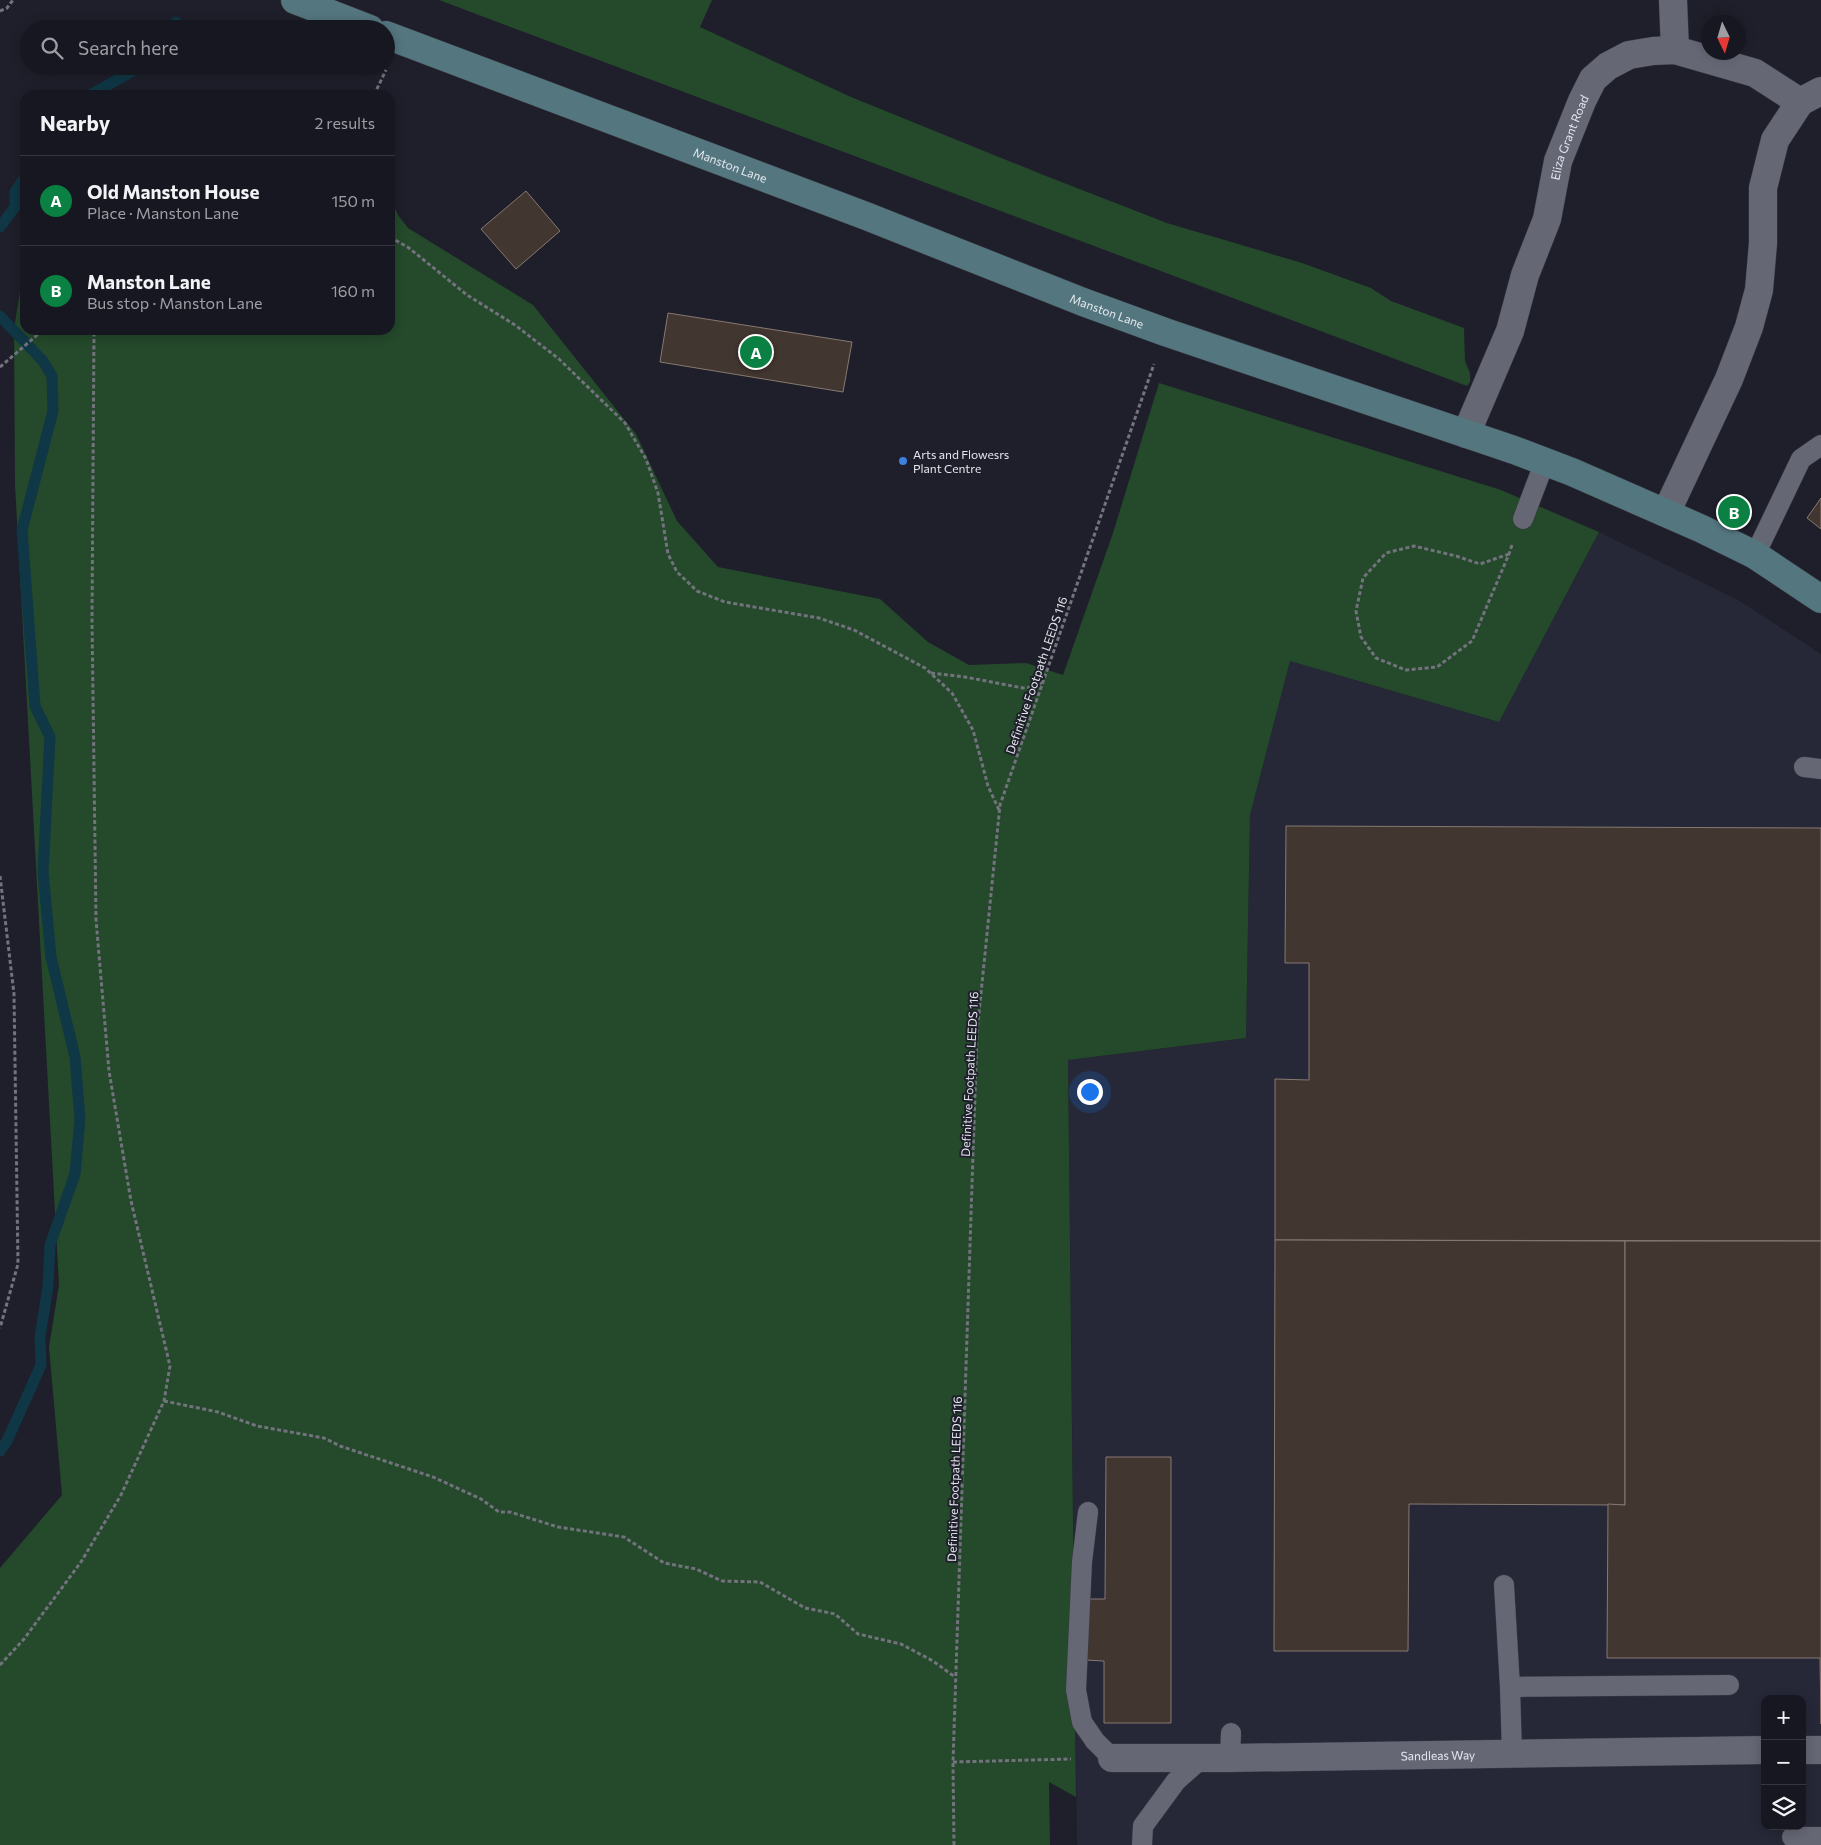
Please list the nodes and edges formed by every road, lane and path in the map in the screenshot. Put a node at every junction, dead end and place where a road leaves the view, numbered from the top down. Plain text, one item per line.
1 (13, 0) edge
2 (295, 0) edge
3 (1673, 0) edge
4 (0, 12) edge
5 (347, 20) edge
6 (395, 38) edge
7 (1675, 50) junction
8 (1811, 97) edge
9 (395, 239) edge
10 (1166, 332) junction
11 (38, 335) edge
12 (94, 335) edge
13 (0, 367) edge
14 (1466, 434) junction
15 (1821, 445) edge
16 (1545, 461) junction
17 (1666, 513) junction
18 (1523, 520) joint
19 (1509, 554) junction
20 (1755, 555) junction
21 (1821, 599) edge
22 (930, 673) junction
23 (1043, 682) junction
24 (1000, 811) junction
25 (0, 876) edge
26 (0, 1328) edge
27 (164, 1401) junction
28 (1088, 1512) dead end
29 (1504, 1585) dead end
30 (0, 1666) edge
31 (956, 1677) junction
32 (1730, 1686) dead end
33 (1510, 1687) junction
34 (1761, 1750) edge
35 (1806, 1750) edge
36 (1821, 1750) edge
37 (1512, 1754) junction
38 (1112, 1758) junction
39 (1202, 1758) junction
40 (953, 1762) junction
41 (1792, 1837) dead end
42 (1821, 1837) edge
43 (954, 1845) edge
44 (1142, 1845) edge

1 - 4 path
2 - 5 street
3 - 7 street
6 - 10 street, Manston Lane
7 - 8 street, Eliza Grant Road
7 - 14 street, Eliza Grant Road
8 - 17 street
9 - 22 path
10 - 14 street, Manston Lane
10 - 23 path, Definitive Footpath LEEDS 116
11 - 13 path
12 - 27 path
14 - 16 street, Manston Lane
15 - 20 lane
16 - 17 street, Manston Lane
16 - 18 lane
17 - 20 street, Manston Lane
18 - 19 path
19 - 19 path
20 - 21 street, Manston Lane
22 - 23 path
22 - 24 path
23 - 24 path, Definitive Footpath LEEDS 116
24 - 31 path, Definitive Footpath LEEDS 116
25 - 26 path
27 - 30 path
27 - 31 path
28 - 38 lane
29 - 33 lane
31 - 40 path, Definitive Footpath LEEDS 116
32 - 33 lane
33 - 37 lane
34 - 37 street, Sandleas Way
35 - 36 street
37 - 39 street, Sandleas Way
38 - 39 street, Sandleas Way
38 - 40 path
39 - 44 lane
40 - 43 path, Definitive Footpath LEEDS 116
41 - 42 lane

